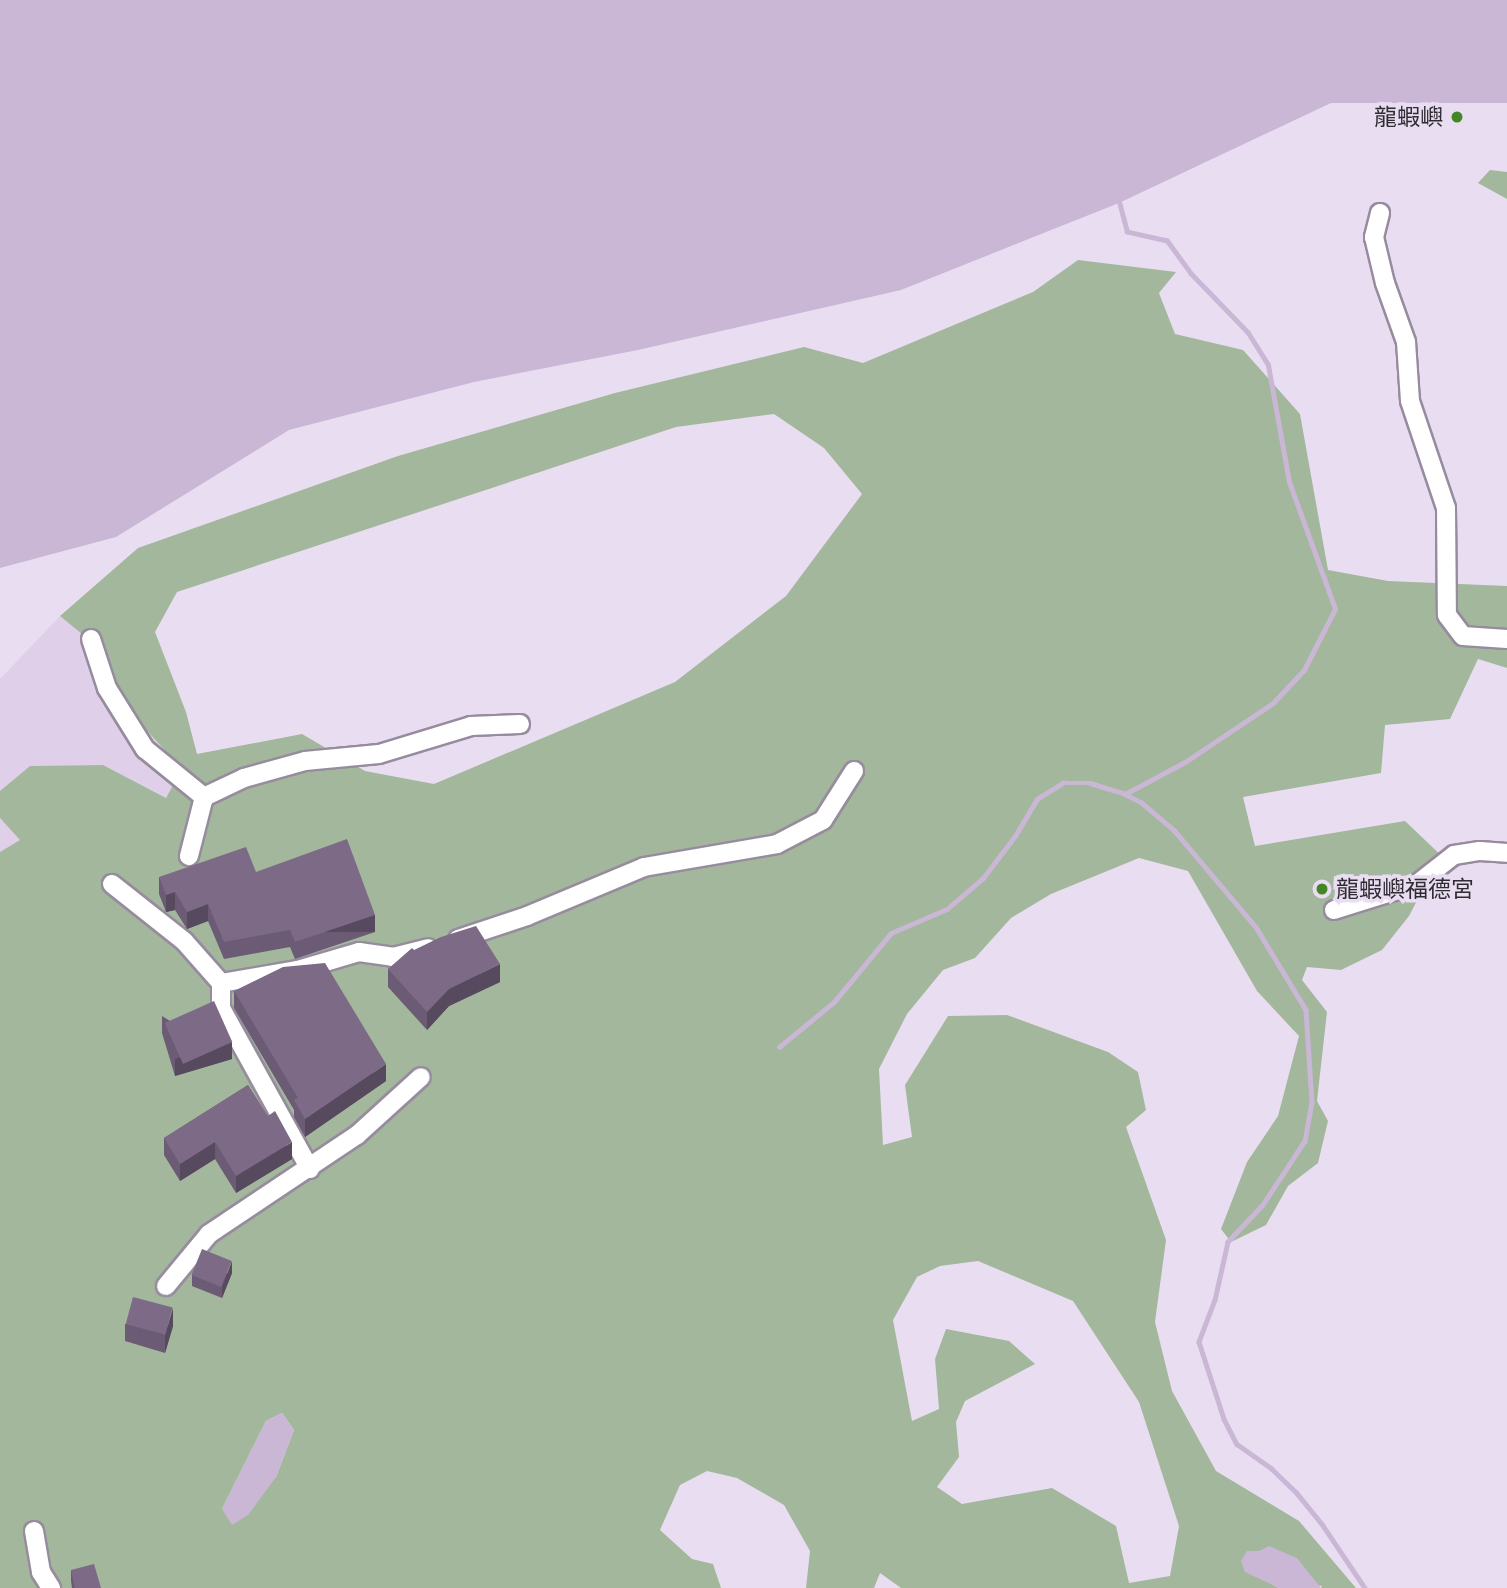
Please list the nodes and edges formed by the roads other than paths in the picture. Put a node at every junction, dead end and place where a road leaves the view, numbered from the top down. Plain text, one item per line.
1 (1380, 213) dead end
2 (91, 639) dead end
3 (1507, 639) edge
4 (520, 724) dead end
5 (854, 771) dead end
6 (204, 797) junction
7 (1507, 853) edge
8 (189, 856) dead end
9 (111, 884) dead end
10 (1334, 910) dead end
11 (221, 983) junction
12 (421, 1077) dead end
13 (310, 1169) junction
14 (166, 1286) dead end
15 (34, 1531) dead end
16 (51, 1588) edge

1 - 3 street
2 - 6 street
4 - 6 street
5 - 11 street
6 - 8 street
7 - 10 street
9 - 11 street
11 - 13 street
12 - 13 street
13 - 14 street
15 - 16 street

